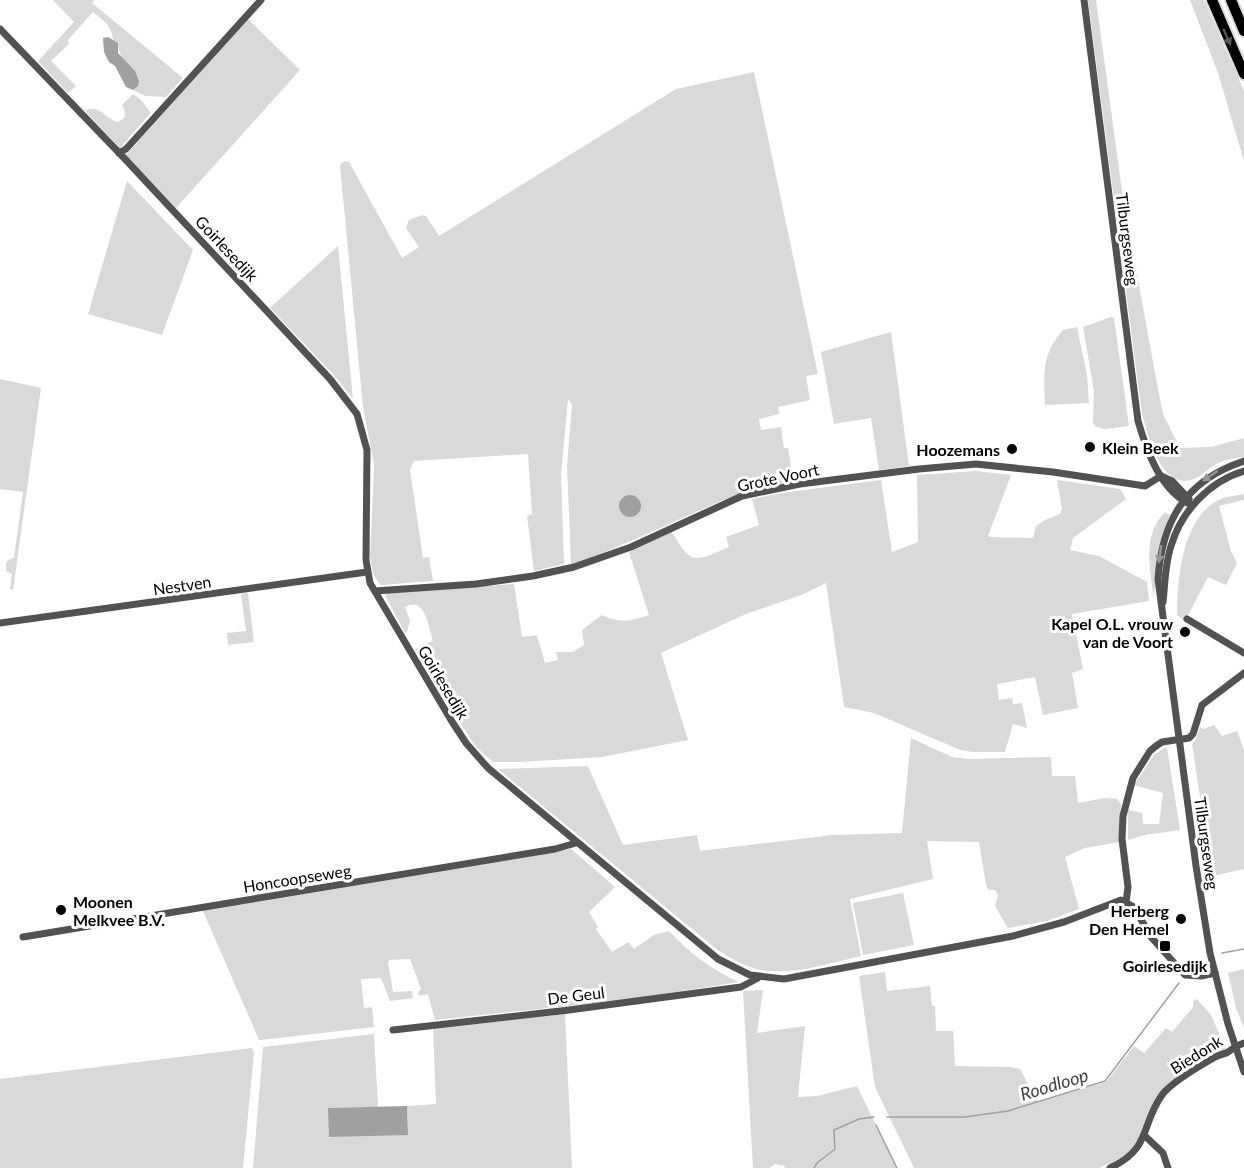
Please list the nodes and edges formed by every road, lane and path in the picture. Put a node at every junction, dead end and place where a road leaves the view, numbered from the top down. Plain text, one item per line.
1 (261, 0) edge
2 (1084, 0) edge
3 (1212, 0) edge
4 (1231, 0) edge
5 (0, 29) edge
6 (1244, 31) edge
7 (1244, 74) edge
8 (119, 153) junction
9 (1244, 461) edge
10 (1244, 471) edge
11 (1161, 476) junction
12 (1185, 498) junction
13 (1192, 505) junction
14 (367, 572) junction
15 (375, 591) junction
16 (1162, 614) junction
17 (1186, 619) dead end
18 (0, 623) edge
19 (1244, 653) edge
20 (1244, 673) edge
21 (1179, 739) junction
22 (576, 843) junction
23 (1126, 902) junction
24 (22, 937) dead end
25 (1215, 973) junction
26 (760, 978) junction
27 (393, 1030) dead end
28 (1244, 1043) edge
29 (1234, 1046) junction
30 (1244, 1072) edge
31 (1145, 1136) junction
32 (1110, 1168) edge
33 (1168, 1168) edge

1 - 8 street
2 - 11 street, Tilburgseweg
3 -> 7 highway
4 - 6 highway
5 - 8 street, Goirlesedijk
8 - 14 street, Goirlesedijk
9 -> 12 street, Tilburgseweg
10 - 13 street, Tilburgseweg
11 - 12 street, Tilburgseweg
11 - 15 street, Grote Voort
12 - 13 street, Tilburgseweg
12 -> 16 street, Tilburgseweg
13 - 16 street, Tilburgseweg
14 - 15 street, Goirlesedijk
14 - 18 street, Nestven
15 - 22 street, Goirlesedijk
16 - 21 street, Tilburgseweg
17 - 19 street
20 - 21 street
21 - 23 street
21 - 25 street, Tilburgseweg
22 - 24 street, Honcoopseweg
22 - 26 street, Goirlesedijk
23 - 25 street
23 - 26 street, Goirlesedijk
25 - 29 street, Tilburgseweg
26 - 27 street, De Geul
28 - 29 street, Biedonk
29 - 30 street, Tilburgseweg
29 - 31 street, Biedonk
31 - 32 street, Biedonk
31 - 33 street

